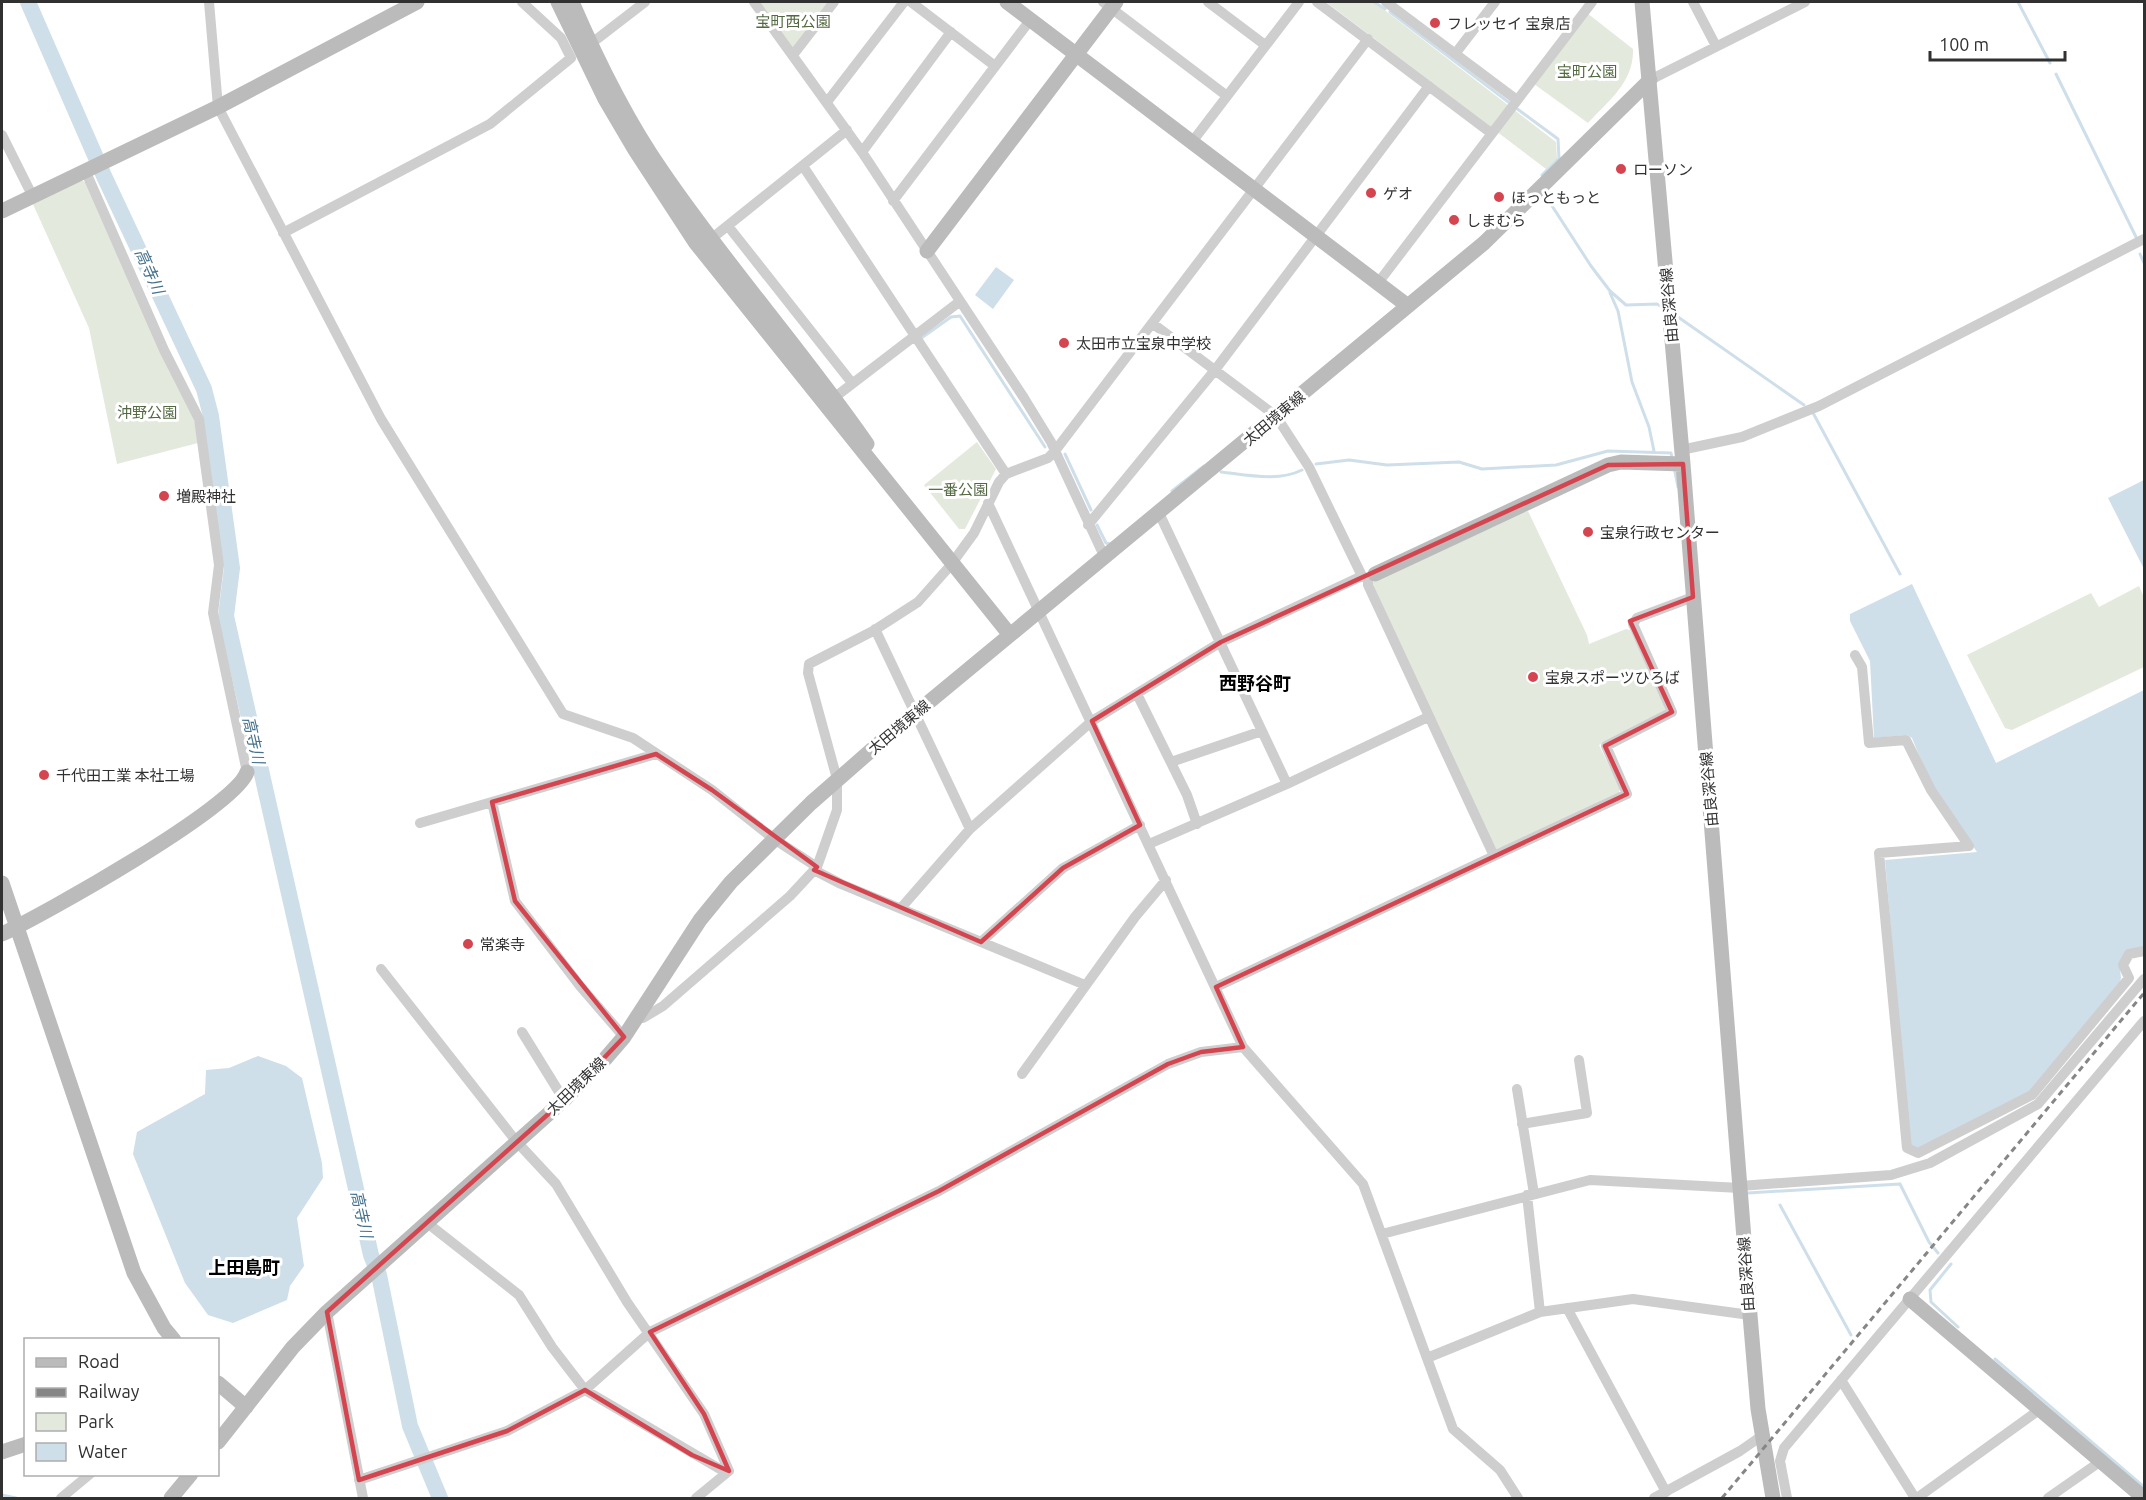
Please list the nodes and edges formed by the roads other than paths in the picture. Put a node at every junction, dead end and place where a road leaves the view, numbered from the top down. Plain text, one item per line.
1 (209, 2) edge
2 (417, 2) edge
3 (522, 2) edge
4 (558, 2) edge
5 (572, 2) edge
6 (645, 2) edge
7 (834, 2) edge
8 (904, 2) edge
9 (911, 2) edge
10 (1007, 2) edge
11 (1208, 2) edge
12 (1299, 2) edge
13 (1317, 2) edge
14 (1495, 2) edge
15 (1592, 2) edge
16 (1642, 2) edge
17 (1693, 2) edge
18 (1805, 2) edge
19 (758, 3) edge
20 (1392, 3) edge
21 (1110, 4) edge
22 (1031, 19) junction
23 (951, 32) junction
24 (597, 39) dead end
25 (1368, 39) junction
26 (1266, 45) junction
27 (1716, 46) junction
28 (1076, 54) junction
29 (1455, 54) junction
30 (793, 55) junction
31 (995, 66) junction
32 (1650, 80) junction
33 (1429, 86) junction
34 (1227, 96) junction
35 (1516, 100) junction
36 (827, 102) junction
37 (218, 107) junction
38 (847, 130) junction
39 (1491, 133) junction
40 (2, 135) edge
41 (1192, 142) junction
42 (862, 152) junction
43 (803, 166) junction
44 (88, 168) junction
45 (1254, 189) junction
46 (32, 195) junction
47 (893, 201) junction
48 (2, 211) edge
49 (728, 226) junction
50 (283, 233) junction
51 (1316, 236) junction
52 (711, 239) junction
53 (2144, 241) edge
54 (927, 251) junction
55 (1378, 283) junction
56 (959, 302) junction
57 (1408, 306) junction
58 (1152, 323) junction
59 (915, 336) junction
60 (1215, 370) junction
61 (852, 383) junction
62 (835, 397) junction
63 (1276, 416) junction
64 (1055, 451) junction
65 (1682, 457) junction
66 (1006, 474) junction
67 (988, 503) junction
68 (1159, 513) junction
69 (1088, 525) junction
70 (1105, 558) junction
71 (949, 559) junction
72 (1368, 576) junction
73 (1693, 597) junction
74 (1040, 611) junction
75 (875, 628) junction
76 (1010, 635) junction
77 (1221, 642) junction
78 (1854, 656) dead end
79 (1137, 694) junction
80 (915, 712) junction
81 (1428, 717) junction
82 (1092, 721) junction
83 (1262, 731) junction
84 (656, 754) junction
85 (1171, 762) junction
86 (247, 772) joint
87 (837, 779) junction
88 (1287, 784) junction
89 (492, 802) junction
90 (420, 823) dead end
91 (1197, 824) junction
92 (1140, 825) junction
93 (970, 829) junction
94 (774, 839) junction
95 (1149, 844) junction
96 (1494, 856) junction
97 (816, 868) junction
98 (1166, 880) junction
99 (2, 883) edge
100 (901, 909) junction
101 (17, 927) junction
102 (2, 934) edge
103 (981, 942) junction
104 (2145, 951) edge
105 (381, 969) dead end
106 (2145, 979) edge
107 (1085, 984) junction
108 (1216, 987) junction
109 (635, 1018) junction
110 (2145, 1021) edge
111 (522, 1032) dead end
112 (624, 1037) junction
113 (1244, 1047) junction
114 (1579, 1060) dead end
115 (1022, 1074) dead end
116 (1517, 1089) dead end
117 (564, 1100) junction
118 (1522, 1124) junction
119 (516, 1142) junction
120 (1740, 1187) junction
121 (1530, 1194) junction
122 (426, 1222) junction
123 (1382, 1234) junction
124 (1910, 1299) junction
125 (1567, 1308) junction
126 (327, 1312) junction
127 (1540, 1312) junction
128 (1749, 1315) junction
129 (650, 1332) junction
130 (172, 1338) edge
131 (1427, 1358) junction
132 (1841, 1380) junction
133 (219, 1384) edge
134 (585, 1390) junction
135 (246, 1407) junction
136 (2039, 1410) junction
137 (1763, 1434) junction
138 (219, 1441) edge
139 (24, 1445) edge
140 (2, 1452) edge
141 (2101, 1461) junction
142 (725, 1472) junction
143 (88, 1476) edge
144 (189, 1476) edge
145 (359, 1480) junction
146 (1666, 1492) junction
147 (61, 1498) edge
148 (171, 1498) edge
149 (363, 1498) edge
150 (696, 1498) edge
151 (1518, 1498) edge
152 (1654, 1498) edge
153 (1773, 1498) edge
154 (1786, 1498) edge
155 (1916, 1498) edge
156 (2048, 1498) edge
157 (2145, 1498) edge

1 - 37 street
2 - 37 street
3 - 50 street
4 - 71 street
5 - 52 street
6 - 24 street
7 - 30 street
8 - 36 street
9 - 23 street
10 - 22 street
11 - 26 street
12 - 26 street
13 - 25 street
14 - 29 street
15 - 35 street
16 - 32 street, 由良深谷線
17 - 27 street
18 - 27 street
19 - 30 street
20 - 29 street
21 - 28 street
21 - 34 street
22 - 28 street
22 - 31 street
23 - 31 street
23 - 42 street
25 - 33 street
25 - 45 street
26 - 34 street
27 - 32 street
28 - 41 street
28 - 54 street
29 - 35 street
30 - 36 street
31 - 47 street
32 - 57 street, 太田境東線
32 - 65 street, 由良深谷線
33 - 39 street
33 - 51 street
34 - 41 street
35 - 39 street
36 - 38 street
37 - 44 street
37 - 50 street
38 - 42 street
38 - 43 street
39 - 55 street
40 - 46 street
41 - 45 street
42 - 47 street
43 - 49 street
43 - 59 street
44 - 46 street
44 - 86 street
45 - 51 street
45 - 58 street
46 - 48 street
47 - 54 street
49 - 52 street
49 - 61 street
50 - 84 street
51 - 55 street
51 - 60 street
52 - 62 street
53 - 65 street
54 - 56 street
55 - 57 street
56 - 59 street
56 - 64 street
57 - 63 street, 太田境東線
58 - 60 street
58 - 64 street
59 - 61 street
59 - 66 street
60 - 63 street
60 - 69 street
61 - 62 street
62 - 71 street
63 - 68 street, 太田境東線
63 - 72 street
64 - 66 street
64 - 69 street
65 - 72 street
65 - 73 street, 由良深谷線
66 - 67 street
67 - 71 street
67 - 74 street
68 - 70 street, 太田境東線
68 - 77 street
69 - 70 street
70 - 74 street, 太田境東線
71 - 75 street
71 - 76 street
72 - 77 street
72 - 81 street
73 - 96 street
73 - 120 street, 由良深谷線
74 - 76 street, 太田境東線
74 - 82 street
75 - 80 street
75 - 87 street
76 - 80 street, 太田境東線
77 - 79 street
77 - 83 street
78 - 104 street
79 - 82 street
79 - 85 street
80 - 87 street, 太田境東線
80 - 93 street
81 - 88 street
81 - 96 street
82 - 92 street
82 - 93 street
83 - 85 street
83 - 88 street
84 - 89 street
84 - 94 street
85 - 91 street
86 - 101 street
87 - 94 street, 太田境東線
87 - 97 street
88 - 91 street
89 - 90 street
89 - 112 street
91 - 95 street
92 - 95 street
92 - 103 street
93 - 100 street
94 - 97 street
94 - 109 street, 太田境東線
95 - 98 street
96 - 108 street
97 - 100 street
97 - 109 street
98 - 107 street
98 - 108 street
99 - 101 street
100 - 103 street
101 - 102 street
101 - 130 street
103 - 107 street
105 - 119 street
106 - 120 street
107 - 115 street
108 - 113 street
109 - 112 street, 太田境東線
110 - 124 street
111 - 117 street
112 - 117 street, 太田境東線
113 - 123 street
113 - 129 street
114 - 118 street
116 - 118 street
117 - 119 street, 太田境東線
118 - 121 street
119 - 122 street, 太田境東線
119 - 129 street
120 - 121 street
120 - 128 street, 由良深谷線
121 - 123 street
121 - 127 street
122 - 126 street, 太田境東線
122 - 134 street
123 - 131 street
124 - 132 street
124 - 136 street
125 - 127 street
125 - 128 street
125 - 146 street
126 - 135 street, 太田境東線
126 - 145 street
127 - 131 street
128 - 137 street, 由良深谷線
129 - 134 street
129 - 142 street
131 - 151 street
132 - 154 street
132 - 155 street
133 - 135 street
134 - 142 street
134 - 145 street
135 - 138 street, 太田境東線
136 - 141 street
136 - 155 street
137 - 146 street
137 - 153 street, 由良深谷線
139 - 140 street
141 - 156 street
141 - 157 street
142 - 150 street
143 - 147 street
144 - 148 street
145 - 149 street
146 - 152 street

